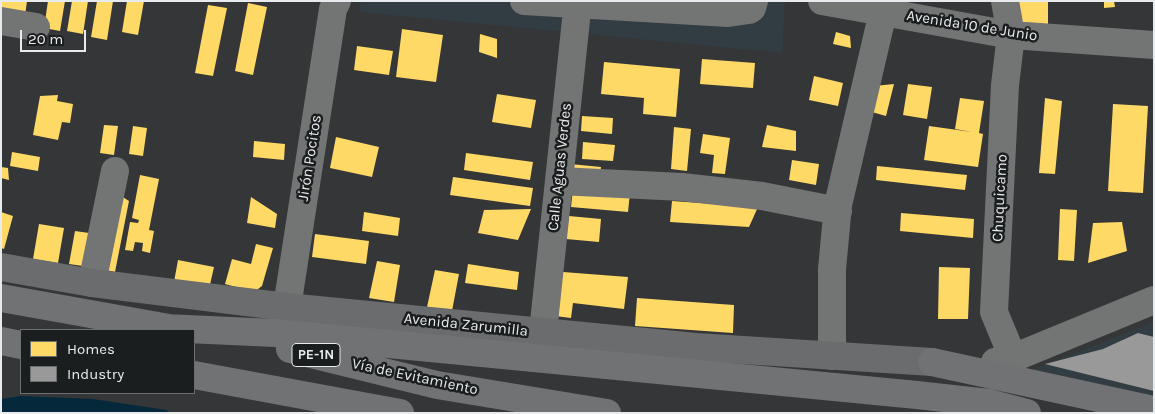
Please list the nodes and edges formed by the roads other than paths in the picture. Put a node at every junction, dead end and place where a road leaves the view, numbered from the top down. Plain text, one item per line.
1 (524, 1) edge
2 (754, 1) edge
3 (822, 1) edge
4 (1004, 1) edge
5 (578, 3) edge
6 (333, 4) edge
7 (883, 12) junction
8 (1, 21) edge
9 (36, 27) dead end
10 (1011, 35) junction
11 (1154, 45) edge
12 (115, 171) dead end
13 (559, 181) junction
14 (838, 211) junction
15 (1, 266) edge
16 (92, 283) junction
17 (1, 298) edge
18 (1154, 300) edge
19 (287, 307) junction
20 (173, 329) edge
21 (195, 330) edge
22 (543, 332) junction
23 (195, 333) edge
24 (1, 342) edge
25 (20, 345) edge
26 (832, 356) junction
27 (1013, 358) junction
28 (932, 362) junction
29 (195, 375) edge
30 (1154, 410) edge
31 (400, 413) edge
32 (607, 413) edge
33 (1027, 413) edge

1 - 5 street
2 - 5 street
3 - 7 street, Avenida 10 de Junio
4 - 10 street, Chuquicamo
5 - 13 street, Calle Aguas Verdes
6 - 19 street, Jirón Pocitos
7 - 10 street, Avenida 10 de Junio
7 - 14 street
8 - 9 street
10 - 11 street, Avenida 10 de Junio
10 - 27 street, Chuquicamo
12 - 16 street
13 - 14 street
13 - 22 street, Calle Aguas Verdes
14 - 26 street
15 - 16 main road, Avenida Zarumilla
16 - 19 main road, Avenida Zarumilla
17 - 20 highway
18 - 27 street
19 - 22 main road, Avenida Zarumilla
21 - 33 highway
22 - 26 main road, Avenida Zarumilla
23 - 32 highway, Vía de Evitamiento / PE-1N
24 - 25 highway
26 - 28 main road, Avenida Zarumilla
27 - 28 street
28 - 30 highway
29 - 31 highway

